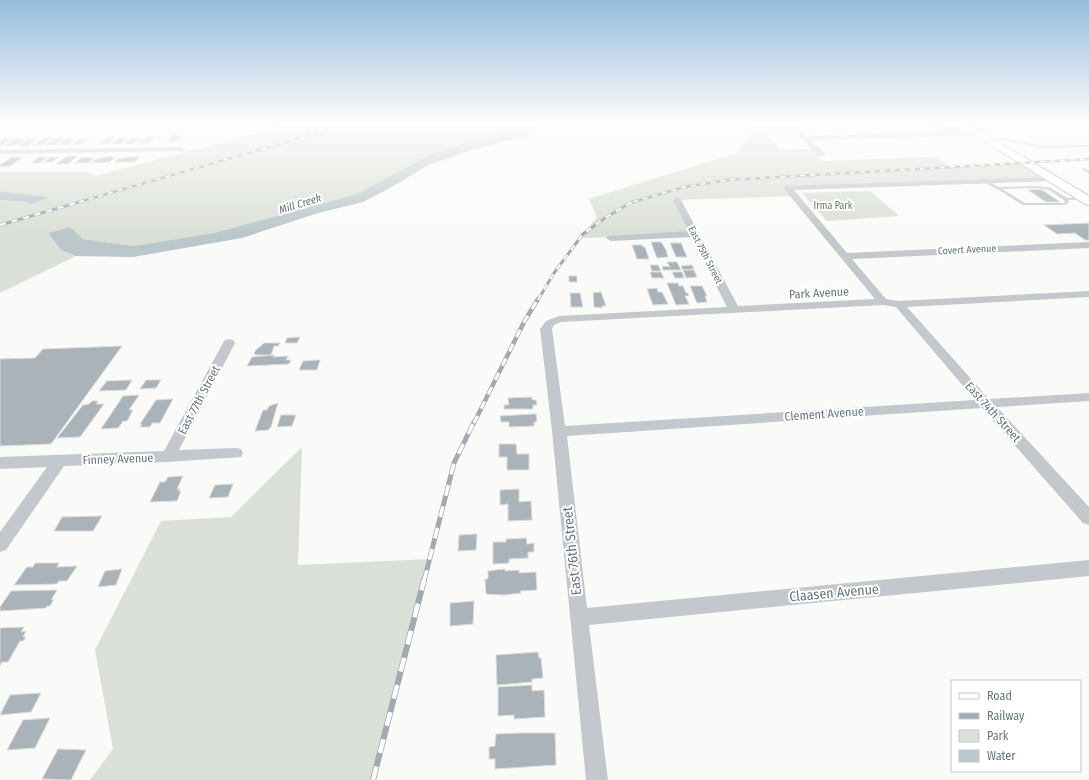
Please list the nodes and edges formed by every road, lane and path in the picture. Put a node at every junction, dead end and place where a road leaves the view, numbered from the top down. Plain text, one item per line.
1 (1024, 161) edge
2 (1084, 169) dead end
3 (1089, 173) edge
4 (1053, 179) junction
5 (984, 182) junction
6 (998, 188) junction
7 (1066, 199) junction
8 (677, 200) dead end
9 (1087, 200) edge
10 (694, 234) junction
11 (611, 238) dead end
12 (1089, 245) edge
13 (846, 256) junction
14 (1089, 294) edge
15 (883, 302) junction
16 (899, 304) junction
17 (734, 310) junction
18 (550, 323) joint
19 (229, 343) dead end
20 (1089, 397) edge
21 (985, 404) junction
22 (559, 431) junction
23 (236, 453) dead end
24 (168, 457) junction
25 (59, 461) junction
26 (0, 463) edge
27 (1089, 518) edge
28 (0, 545) edge
29 (1089, 568) edge
30 (579, 617) junction
31 (597, 780) edge

1 - 4 main road
2 - 3 lane
4 - 5 street
4 - 9 main road
5 - 6 lane
5 - 13 street
6 - 7 lane
6 - 7 lane
7 - 9 lane
8 - 10 street, East 75th Street
10 - 11 street
10 - 17 street, East 75th Street
12 - 13 street, Covert Avenue
13 - 15 street
14 - 16 street, Park Avenue
15 - 16 street, Park Avenue
15 - 17 street, Park Avenue
16 - 21 street, East 74th Street
17 - 18 street, Park Avenue
18 - 22 street, East 76th Street
19 - 24 street, East 77th Street
20 - 21 street, Clement Avenue
21 - 22 street, Clement Avenue
21 - 27 street, East 74th Street
22 - 30 street, East 76th Street
23 - 24 street, Finney Avenue
24 - 25 street, Finney Avenue
25 - 26 street, Finney Avenue
25 - 28 street
29 - 30 street, Claasen Avenue
30 - 31 street, East 76th Street

